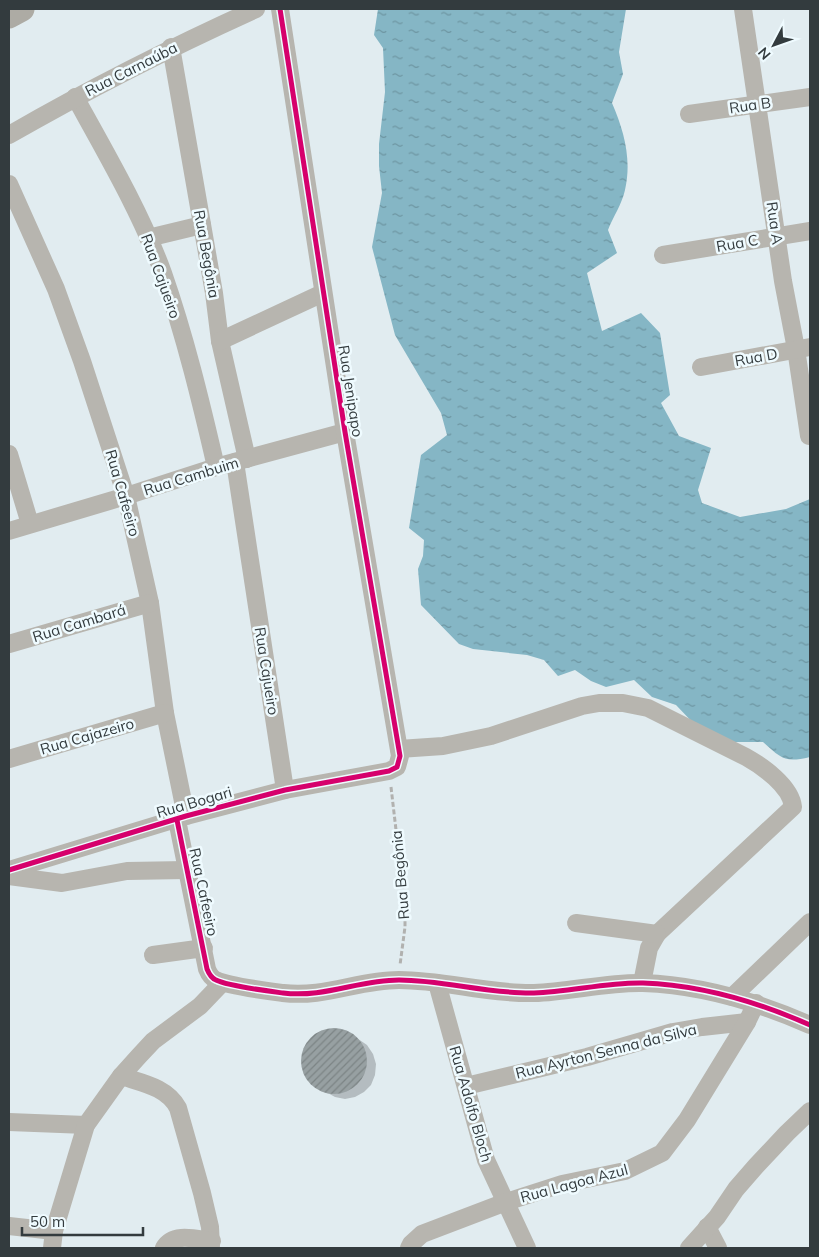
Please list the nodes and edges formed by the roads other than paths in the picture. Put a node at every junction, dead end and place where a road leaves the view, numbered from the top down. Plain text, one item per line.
1 (22, 9) edge
2 (256, 9) edge
3 (280, 9) edge
4 (743, 9) edge
5 (9, 16) edge
6 (171, 47) junction
7 (75, 97) junction
8 (810, 97) edge
9 (758, 104) junction
10 (689, 114) dead end
11 (9, 135) edge
12 (9, 184) edge
13 (202, 225) junction
14 (810, 231) edge
15 (777, 236) junction
16 (148, 238) junction
17 (663, 255) dead end
18 (323, 293) junction
19 (220, 341) junction
20 (803, 348) edge
21 (701, 367) dead end
22 (345, 432) junction
23 (808, 436) dead end
24 (9, 454) edge
25 (241, 460) junction
26 (216, 467) junction
27 (126, 496) junction
28 (30, 524) junction
29 (9, 531) edge
30 (150, 602) junction
31 (9, 644) edge
32 (165, 713) junction
33 (399, 749) junction
34 (9, 759) edge
35 (285, 790) junction
36 (182, 818) junction
37 (9, 870) edge
38 (186, 870) junction
39 (9, 876) edge
40 (810, 922) edge
41 (576, 923) dead end
42 (657, 934) junction
43 (204, 948) junction
44 (153, 955) dead end
45 (222, 982) junction
46 (436, 983) junction
47 (642, 983) junction
48 (732, 997) junction
49 (756, 1003) junction
50 (747, 1022) junction
51 (810, 1025) edge
52 (121, 1076) junction
53 (466, 1086) junction
54 (810, 1111) edge
55 (9, 1122) edge
56 (86, 1125) junction
57 (506, 1202) junction
58 (9, 1226) edge
59 (707, 1228) junction
60 (53, 1240) edge
61 (211, 1245) edge
62 (164, 1248) edge
63 (409, 1248) edge
64 (527, 1248) edge
65 (689, 1248) edge
66 (718, 1248) edge

1 - 5 street
2 - 6 street, Rua Carnaúba
3 - 18 street, Rua Jenipapo
4 - 9 street, Rua A
6 - 7 street, Rua Carnaúba
6 - 13 street, Rua Begônia
7 - 11 street, Rua Carnaúba
7 - 16 street, Rua Cajueiro
8 - 9 street, Rua B
9 - 10 street, Rua B
9 - 15 street, Rua A
12 - 27 street, Rua Cafeeiro
13 - 16 street
13 - 19 street, Rua Begônia
14 - 15 street, Rua C
15 - 17 street, Rua C
15 - 20 street, Rua A
16 - 26 street, Rua Cajueiro
18 - 19 street
18 - 22 street, Rua Jenipapo
19 - 25 street, Rua Begônia
20 - 21 street, Rua D
20 - 23 street, Rua A
22 - 25 street, Rua Cambuim
22 - 33 street, Rua Jenipapo
24 - 28 street
25 - 26 street, Rua Cambuim
25 - 35 street, Rua Cajueiro
26 - 27 street, Rua Cambuim
27 - 28 street, Rua Cambuim
27 - 30 street, Rua Cafeeiro
28 - 29 street, Rua Cambuim
30 - 31 street, Rua Cambará
30 - 32 street, Rua Cafeeiro
32 - 34 street, Rua Cajazeiro
32 - 36 street, Rua Cafeeiro
33 - 35 street, Rua Bogari
33 - 42 street
35 - 36 street, Rua Bogari
36 - 37 street, Rua Bogari
36 - 38 street, Rua Cafeeiro
38 - 39 street
38 - 43 street, Rua Cafeeiro
40 - 48 street
41 - 42 street
42 - 47 street
43 - 44 street
43 - 45 street, Rua Cafeeiro
45 - 46 street
45 - 52 street
46 - 47 street
46 - 53 street, Rua Adolfo Bloch
47 - 48 street
48 - 49 street
49 - 50 street, Rua Lagoa Azul
49 - 51 street
50 - 53 street, Rua Ayrton Senna da Silva
50 - 57 street, Rua Lagoa Azul
52 - 56 street
52 - 61 street
53 - 57 street, Rua Adolfo Bloch
54 - 59 street
55 - 56 street
56 - 60 street
57 - 63 street, Rua Lagoa Azul
57 - 64 street, Rua Adolfo Bloch
58 - 60 street
59 - 65 street
59 - 66 street
61 - 62 street

